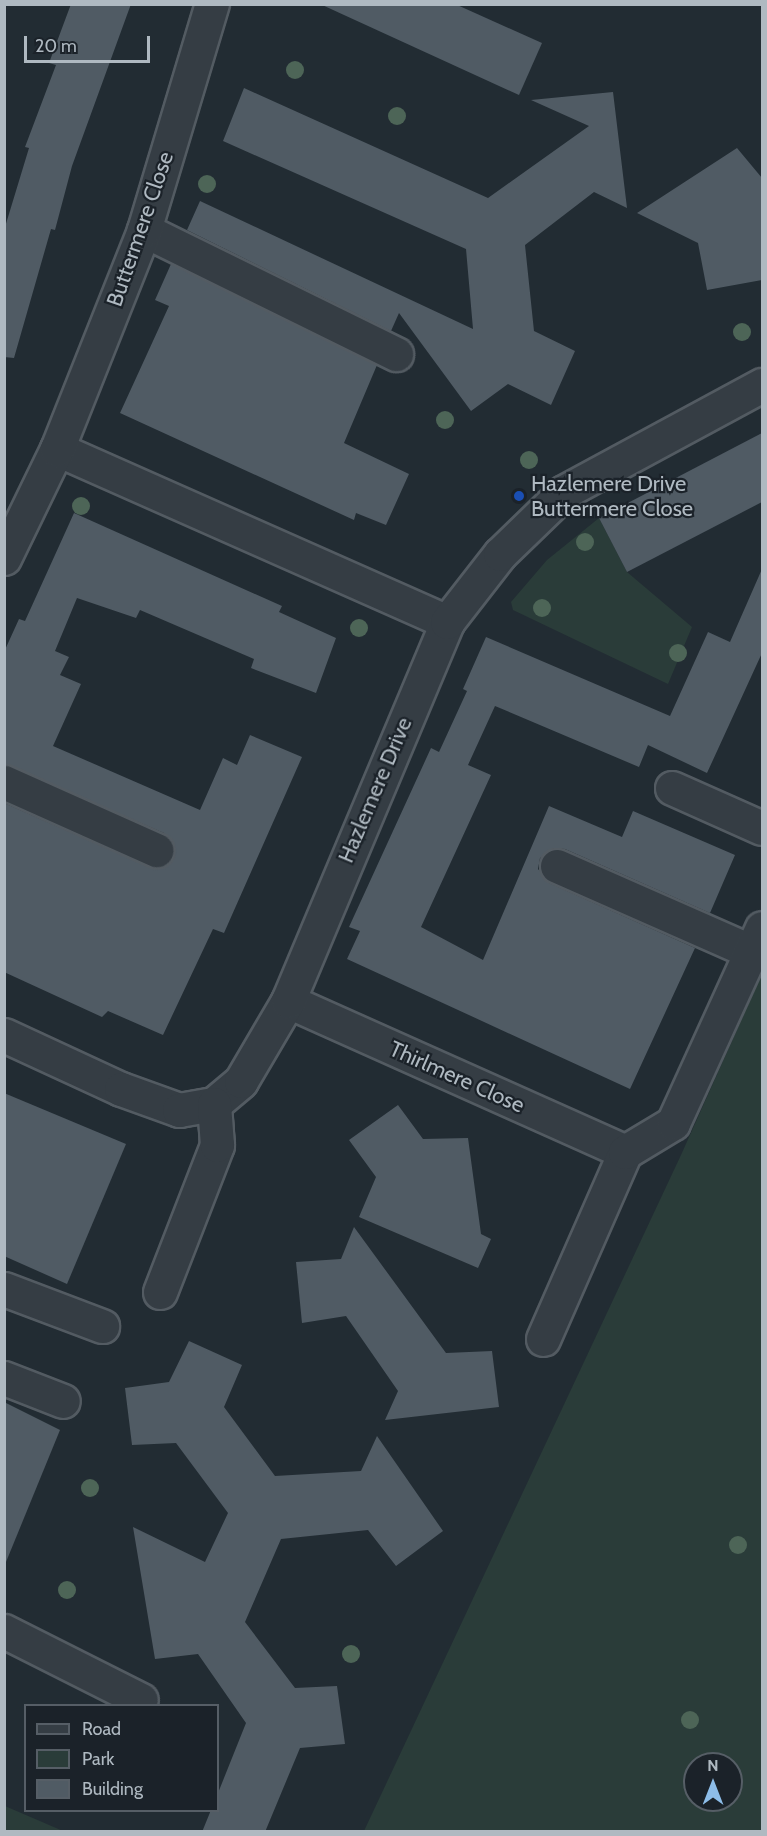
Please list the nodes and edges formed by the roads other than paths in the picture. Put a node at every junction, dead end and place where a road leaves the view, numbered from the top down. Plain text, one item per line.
1 (212, 4) edge
2 (144, 230) junction
3 (396, 354) dead end
4 (762, 385) edge
5 (57, 449) junction
6 (4, 558) edge
7 (447, 622) junction
8 (4, 782) edge
9 (672, 788) dead end
10 (762, 828) edge
11 (156, 850) dead end
12 (557, 867) dead end
13 (757, 940) edge
14 (288, 1001) junction
15 (4, 1035) edge
16 (214, 1104) junction
17 (625, 1152) junction
18 (4, 1289) edge
19 (160, 1292) dead end
20 (102, 1326) dead end
21 (543, 1339) dead end
22 (4, 1378) edge
23 (63, 1401) dead end
24 (4, 1631) edge
25 (141, 1700) dead end

1 - 2 street, Buttermere Close
2 - 3 street
2 - 5 street, Buttermere Close
4 - 7 street, Hazlemere Drive
5 - 6 street, Buttermere Close
5 - 7 street
7 - 14 street, Hazlemere Drive
8 - 11 street
9 - 10 street
12 - 13 street
13 - 17 street
14 - 16 street, Hazlemere Drive
14 - 17 street, Thirlmere Close
15 - 16 street
16 - 19 street
17 - 21 street
18 - 20 street
22 - 23 street
24 - 25 street

